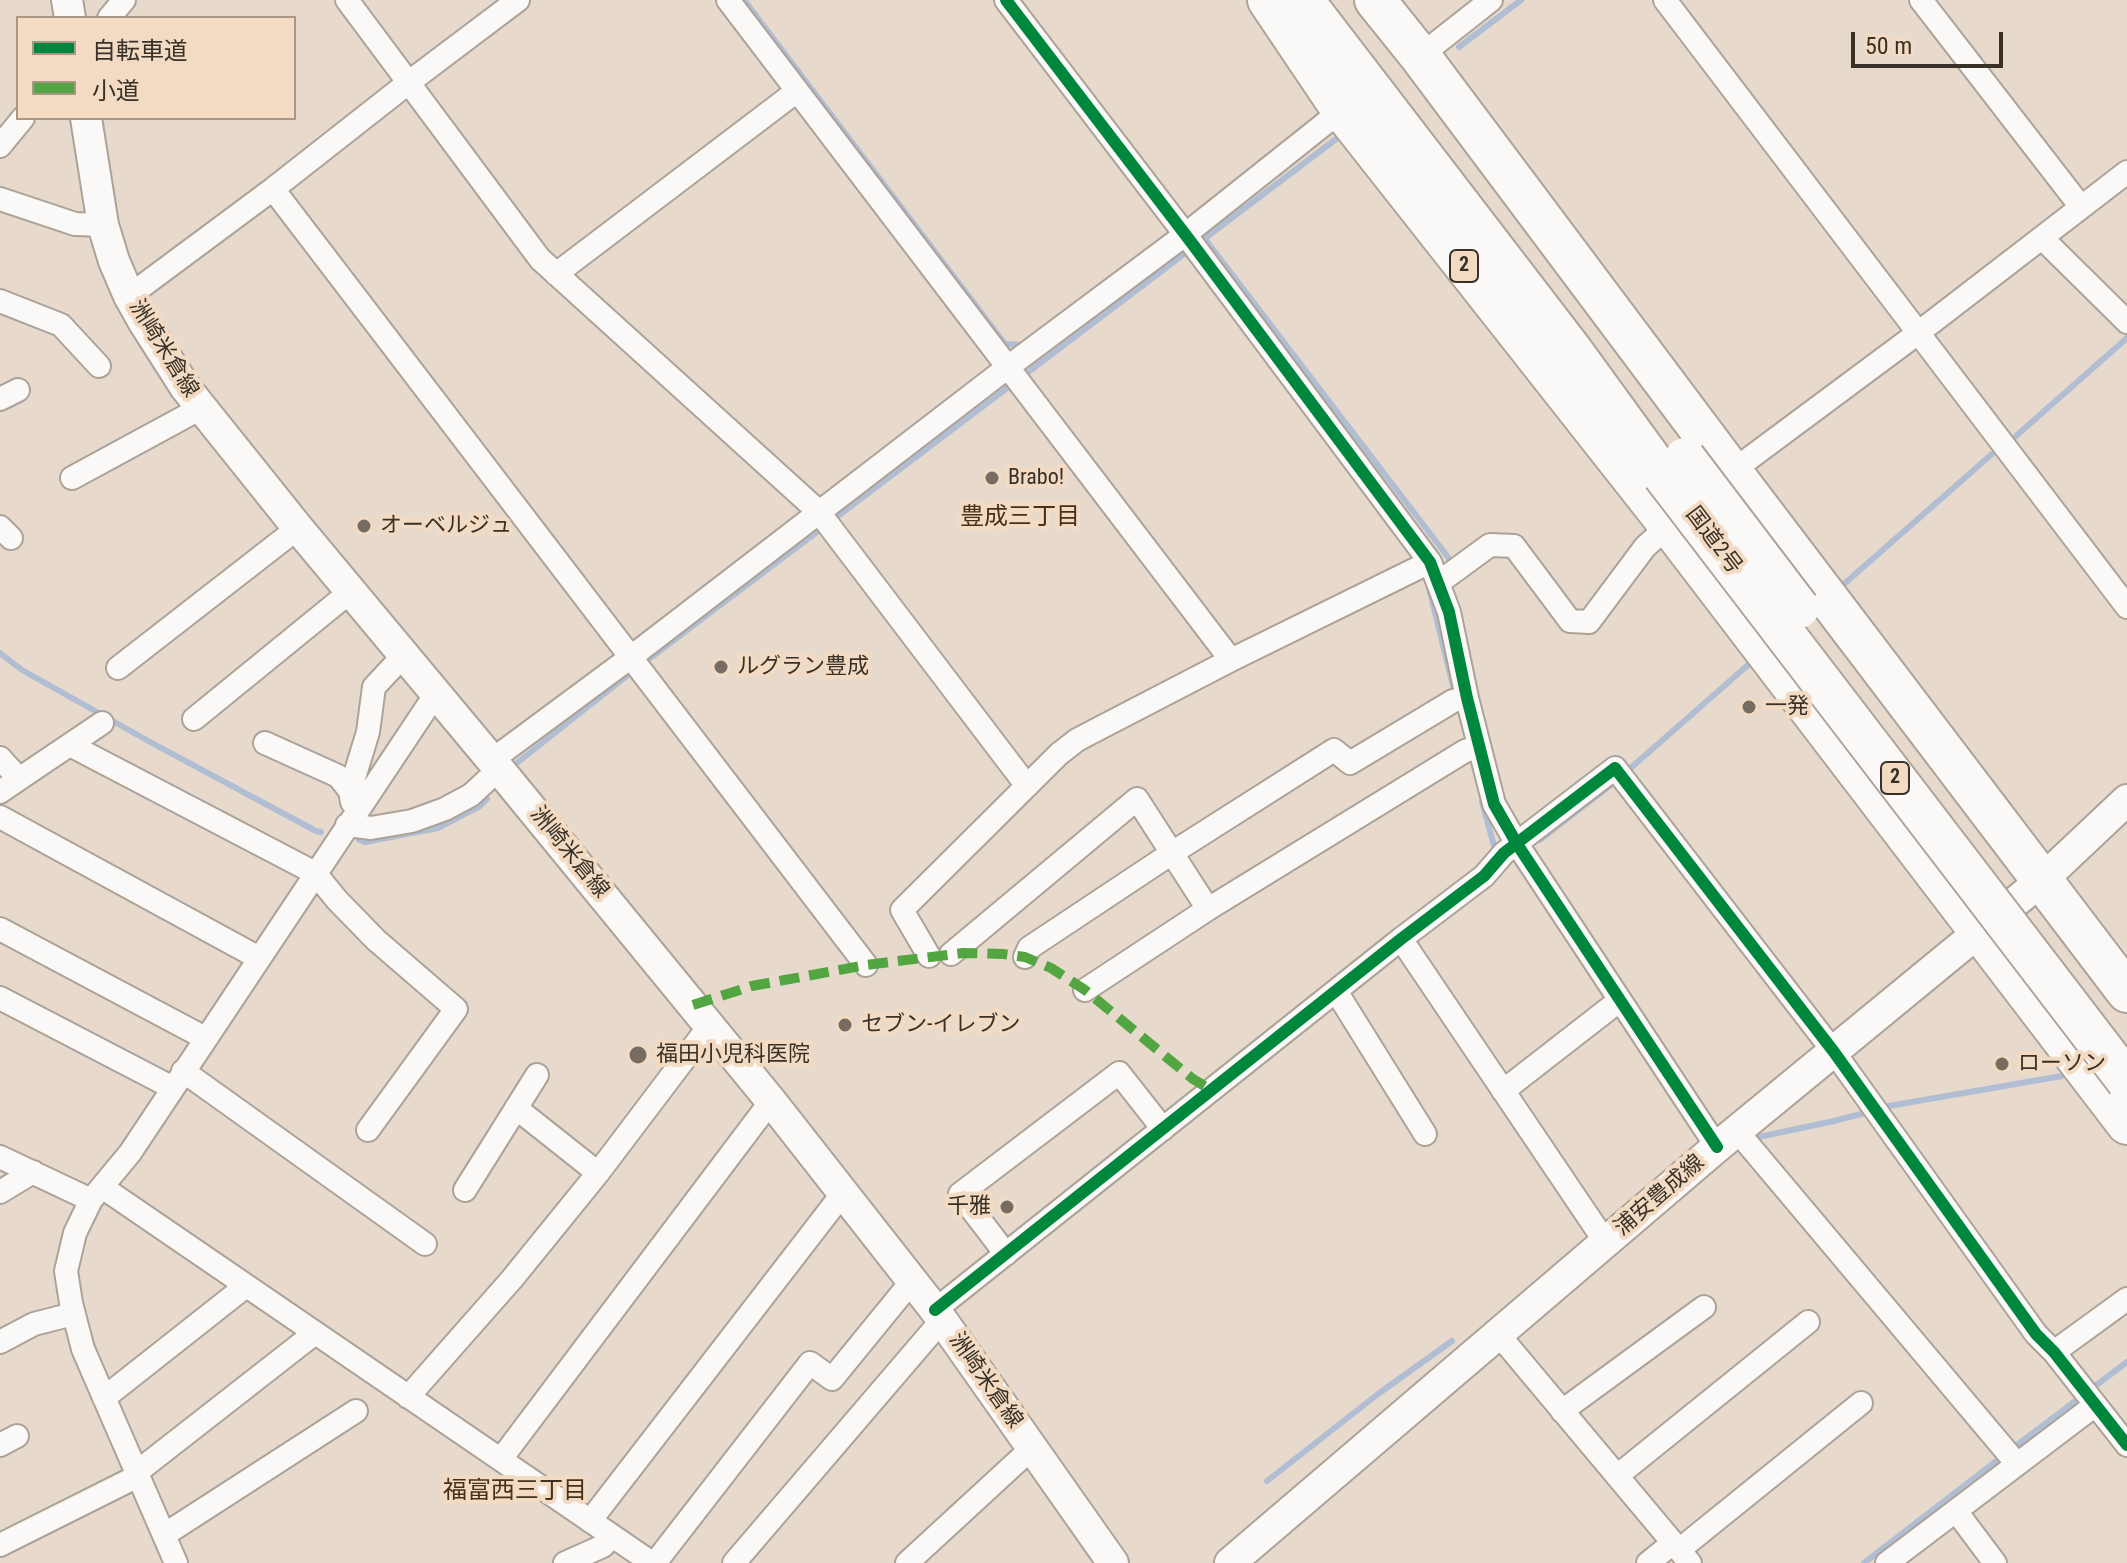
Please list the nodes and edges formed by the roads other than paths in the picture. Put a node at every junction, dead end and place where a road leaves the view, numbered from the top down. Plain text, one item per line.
1 (124, 0) edge
2 (347, 0) edge
3 (518, 0) edge
4 (728, 0) edge
5 (1006, 0) edge
6 (1268, 0) edge
7 (1277, 0) edge
8 (1303, 0) edge
9 (1335, 0) edge
10 (1356, 0) edge
11 (1375, 0) edge
12 (1491, 0) edge
13 (1665, 0) edge
14 (1921, 0) edge
15 (111, 16) edge
16 (1368, 42) junction
17 (1420, 56) junction
18 (408, 83) junction
19 (797, 91) junction
20 (1342, 110) junction
21 (21, 120) edge
22 (86, 120) edge
23 (0, 146) edge
24 (2127, 172) edge
25 (273, 189) junction
26 (0, 199) edge
27 (2081, 207) junction
28 (103, 225) junction
29 (2042, 238) junction
30 (1192, 242) junction
31 (556, 274) junction
32 (129, 296) junction
33 (0, 301) edge
34 (2127, 322) edge
35 (1918, 333) junction
36 (1573, 352) junction
37 (99, 366) dead end
38 (1019, 366) junction
39 (201, 408) junction
40 (1674, 467) junction
41 (1731, 471) junction
42 (72, 478) dead end
43 (825, 519) junction
44 (1669, 525) junction
45 (298, 528) junction
46 (1434, 573) junction
47 (350, 592) junction
48 (2127, 607) edge
49 (403, 656) junction
50 (1231, 660) junction
51 (636, 664) junction
52 (118, 668) dead end
53 (435, 695) junction
54 (1460, 700) junction
55 (194, 719) dead end
56 (102, 723) dead end
57 (265, 743) dead end
58 (70, 745) junction
59 (1472, 749) junction
60 (0, 758) edge
61 (496, 765) junction
62 (19, 779) junction
63 (1027, 786) junction
64 (350, 791) junction
65 (0, 792) edge
66 (2127, 800) edge
67 (0, 817) edge
68 (351, 820) junction
69 (1172, 853) junction
70 (1512, 853) junction
71 (315, 873) junction
72 (2042, 880) junction
73 (1208, 909) junction
74 (0, 929) edge
75 (1981, 931) junction
76 (1401, 939) junction
77 (1025, 957) dead end
78 (259, 958) junction
79 (866, 965) dead end
80 (1085, 990) dead end
81 (1336, 991) junction
82 (2127, 992) edge
83 (0, 998) edge
84 (1620, 1000) junction
85 (710, 1025) junction
86 (205, 1038) junction
87 (2127, 1042) edge
88 (1834, 1052) junction
89 (537, 1075) dead end
90 (178, 1080) junction
91 (2127, 1081) edge
92 (1503, 1091) junction
93 (771, 1101) junction
94 (516, 1108) junction
95 (2127, 1124) edge
96 (1163, 1129) junction
97 (368, 1130) dead end
98 (1425, 1134) dead end
99 (1727, 1139) junction
100 (0, 1157) edge
101 (33, 1172) junction
102 (598, 1173) junction
103 (465, 1190) dead end
104 (0, 1192) edge
105 (843, 1193) junction
106 (97, 1194) junction
107 (1606, 1243) junction
108 (425, 1244) dead end
109 (1006, 1254) junction
110 (912, 1281) junction
111 (246, 1286) junction
112 (2127, 1299) edge
113 (1704, 1307) dead end
114 (73, 1314) junction
115 (939, 1315) junction
116 (1808, 1322) dead end
117 (315, 1333) junction
118 (1499, 1335) junction
119 (0, 1342) edge
120 (2054, 1352) junction
121 (408, 1397) junction
122 (104, 1398) junction
123 (2089, 1398) junction
124 (1861, 1403) dead end
125 (356, 1411) dead end
126 (1562, 1411) junction
127 (2127, 1445) edge
128 (1032, 1448) junction
129 (2011, 1456) junction
130 (501, 1459) junction
131 (137, 1474) junction
132 (1617, 1476) junction
133 (1956, 1511) junction
134 (590, 1521) junction
135 (164, 1535) junction
136 (612, 1536) junction
137 (0, 1545) edge
138 (1680, 1552) edge
139 (176, 1563) edge
140 (565, 1563) edge
141 (653, 1563) edge
142 (734, 1563) edge
143 (907, 1563) edge
144 (1113, 1563) edge
145 (1230, 1563) edge
146 (1648, 1563) edge
147 (1887, 1563) edge
148 (1995, 1563) edge

1 - 15 street
2 - 18 street
3 - 18 street
4 - 19 street
5 - 30 street
6 - 20 highway, 2
7 - 36 highway
8 - 36 highway, 国道2号 / 2
9 - 16 highway, 国道2号 / 2
10 - 16 highway
11 - 17 highway
12 - 17 street
13 - 35 street
14 - 27 street
16 - 40 highway, 国道2号 / 2
17 - 41 highway
18 - 25 street
18 - 31 street
19 - 31 street
19 - 38 street
20 - 30 street
20 - 44 highway, 2
21 - 23 street
22 - 28 main road, 洲崎米倉線
24 - 27 street
25 - 32 street
25 - 51 street
26 - 28 street
27 - 29 street
28 - 32 main road, 洲崎米倉線
29 - 34 street
29 - 35 street
30 - 38 street
30 - 46 street
31 - 43 street
32 - 39 main road, 洲崎米倉線
33 - 37 street
35 - 41 street
35 - 48 street
36 - 40 highway, 国道2号 / 2
38 - 43 street
38 - 50 street
39 - 42 street
39 - 45 main road, 洲崎米倉線
40 - 87 highway, 国道2号 / 2, bridge
40 - 91 highway, 国道2号 / 2, bridge
41 - 44 street
41 - 72 highway
43 - 51 street
43 - 63 street
44 - 46 street
44 - 75 highway, 2
45 - 47 main road, 洲崎米倉線
45 - 52 street
46 - 50 street
46 - 54 street
47 - 49 main road, 洲崎米倉線
47 - 55 street
49 - 53 main road, 洲崎米倉線
49 - 64 street
50 - 63 street
51 - 61 street
51 - 79 street
53 - 61 main road, 洲崎米倉線
53 - 68 street
54 - 59 street
54 - 69 street
56 - 58 street
57 - 64 street
58 - 62 street
58 - 71 street
59 - 70 street
59 - 73 street
60 - 62 street
61 - 68 street
61 - 85 main road, 洲崎米倉線
62 - 65 street
63 - 69 street
64 - 68 street
66 - 72 main road, 浦安豊成線
67 - 78 street
68 - 71 street
69 - 73 street
69 - 77 street
70 - 76 street
70 - 84 street
70 - 88 street
71 - 78 street
71 - 97 street
72 - 75 main road, 浦安豊成線
72 - 82 highway
73 - 80 street
74 - 86 street
75 - 88 main road, 浦安豊成線
75 - 95 highway, 2
76 - 81 street
76 - 92 street
78 - 86 street
81 - 96 street
81 - 98 street
83 - 90 street
84 - 92 street
84 - 99 street
85 - 93 main road, 洲崎米倉線
85 - 102 street
86 - 90 street
88 - 99 main road, 浦安豊成線
88 - 120 street
89 - 94 street
90 - 106 street
90 - 108 street
92 - 107 street
93 - 105 main road, 洲崎米倉線
93 - 130 street
94 - 102 street
94 - 103 street
96 - 109 street
96 - 109 street
99 - 107 main road, 浦安豊成線
99 - 129 street
100 - 101 street
101 - 104 street
101 - 106 street
102 - 121 street
105 - 110 main road, 洲崎米倉線
105 - 134 street
106 - 111 street
106 - 114 street
107 - 118 main road, 浦安豊成線
109 - 115 street
110 - 115 main road, 洲崎米倉線
110 - 141 street
111 - 117 street
111 - 122 street
112 - 120 street
113 - 126 street
114 - 119 street
114 - 122 street
115 - 128 main road, 洲崎米倉線
115 - 142 street
116 - 132 street
117 - 121 street
117 - 131 street
118 - 126 street
118 - 145 main road, 浦安豊成線
120 - 123 street
121 - 130 street
122 - 131 street
123 - 127 street
123 - 129 street
124 - 138 street
125 - 135 street
126 - 132 street
128 - 143 street
128 - 144 main road, 洲崎米倉線
129 - 133 street
130 - 134 street
131 - 135 street
131 - 137 street
132 - 138 street
133 - 147 street
133 - 148 street
134 - 136 street
135 - 139 street
136 - 140 street
136 - 141 street
138 - 146 street

